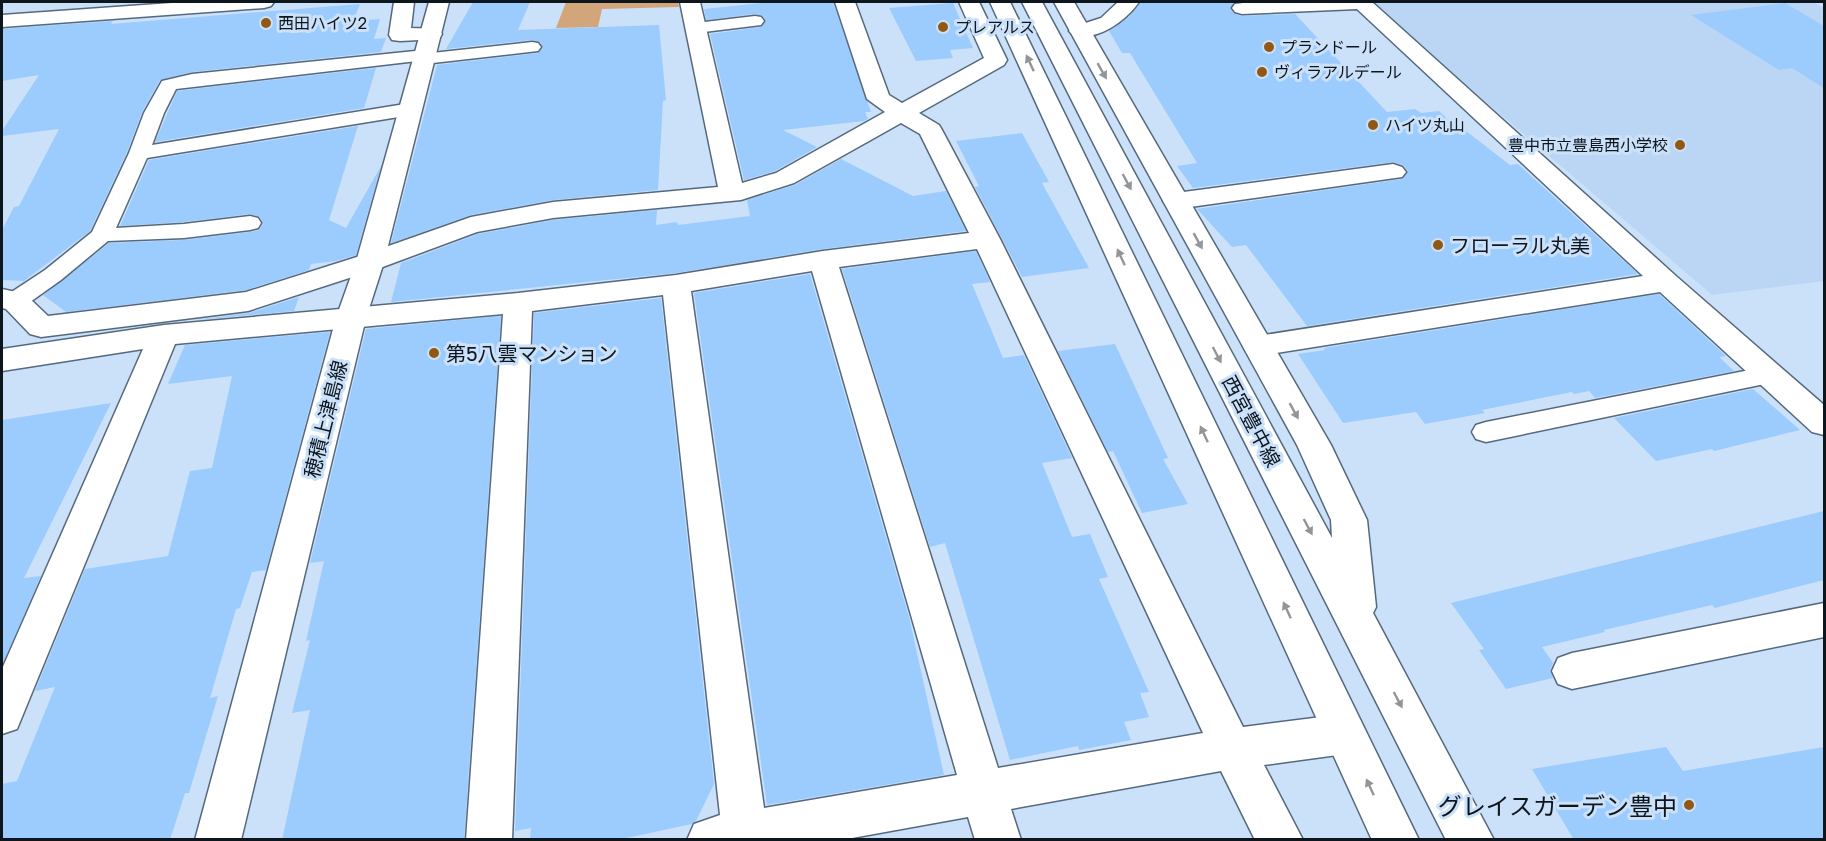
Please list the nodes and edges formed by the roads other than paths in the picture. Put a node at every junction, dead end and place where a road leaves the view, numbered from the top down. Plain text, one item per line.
1 (264, 2) edge
2 (404, 2) edge
3 (439, 2) edge
4 (690, 2) edge
5 (845, 2) edge
6 (969, 2) edge
7 (1000, 2) edge
8 (1032, 2) edge
9 (1064, 2) edge
10 (1129, 2) edge
11 (1362, 2) edge
12 (1242, 8) dead end
13 (2, 21) edge
14 (755, 21) dead end
15 (696, 28) junction
16 (1080, 31) junction
17 (532, 47) dead end
18 (426, 49) junction
19 (411, 109) junction
20 (899, 112) junction
21 (139, 153) junction
22 (1393, 172) dead end
23 (732, 194) junction
24 (1176, 201) junction
25 (250, 223) dead end
26 (102, 235) junction
27 (986, 239) junction
28 (823, 260) junction
29 (370, 262) junction
30 (1666, 282) junction
31 (676, 284) junction
32 (8, 300) edge
33 (518, 303) junction
34 (351, 318) junction
35 (164, 335) junction
36 (1258, 346) junction
37 (2, 360) edge
38 (1770, 375) junction
39 (1824, 423) edge
40 (1486, 432) dead end
41 (1824, 620) edge
42 (1359, 625) junction
43 (1572, 671) dead end
44 (2, 715) edge
45 (1346, 734) junction
46 (1232, 749) junction
47 (986, 792) junction
48 (734, 837) edge
49 (218, 840) edge
50 (489, 840) edge
51 (998, 840) edge
52 (1280, 840) edge
53 (1396, 840) edge
54 (1471, 840) edge

1 - 13 street
2 - 18 street
3 - 18 street, 穂積上津島線
4 - 15 street
5 - 20 street
6 - 20 street
45 -> 7 street
8 -> 42 street, 西宮豊中線
9 - 16 street
10 - 16 street
11 - 12 street
11 - 30 street
14 - 15 lane
15 - 23 street
16 -> 24 street
17 - 18 lane
18 - 19 street, 穂積上津島線
18 - 21 lane
19 - 21 lane
19 - 29 street, 穂積上津島線
20 - 23 street
20 - 27 street
21 - 26 lane
22 - 24 street
23 - 29 street
24 -> 36 street
25 - 26 lane
26 - 32 lane
27 - 28 street
27 - 46 street
28 - 31 street
28 - 47 street
29 - 32 street
29 - 34 street, 穂積上津島線
30 - 36 street
30 - 38 street
31 - 33 street
31 - 48 street
33 - 34 street
33 - 50 street
34 - 35 street
34 - 49 street, 穂積上津島線
35 - 37 street
35 - 44 street
36 -> 42 street
38 - 39 street
38 - 40 lane
41 - 43 street
42 -> 54 street, 西宮豊中線
45 - 46 street
53 -> 45 street
46 - 47 street
46 - 52 street
47 - 48 street
47 - 51 street

